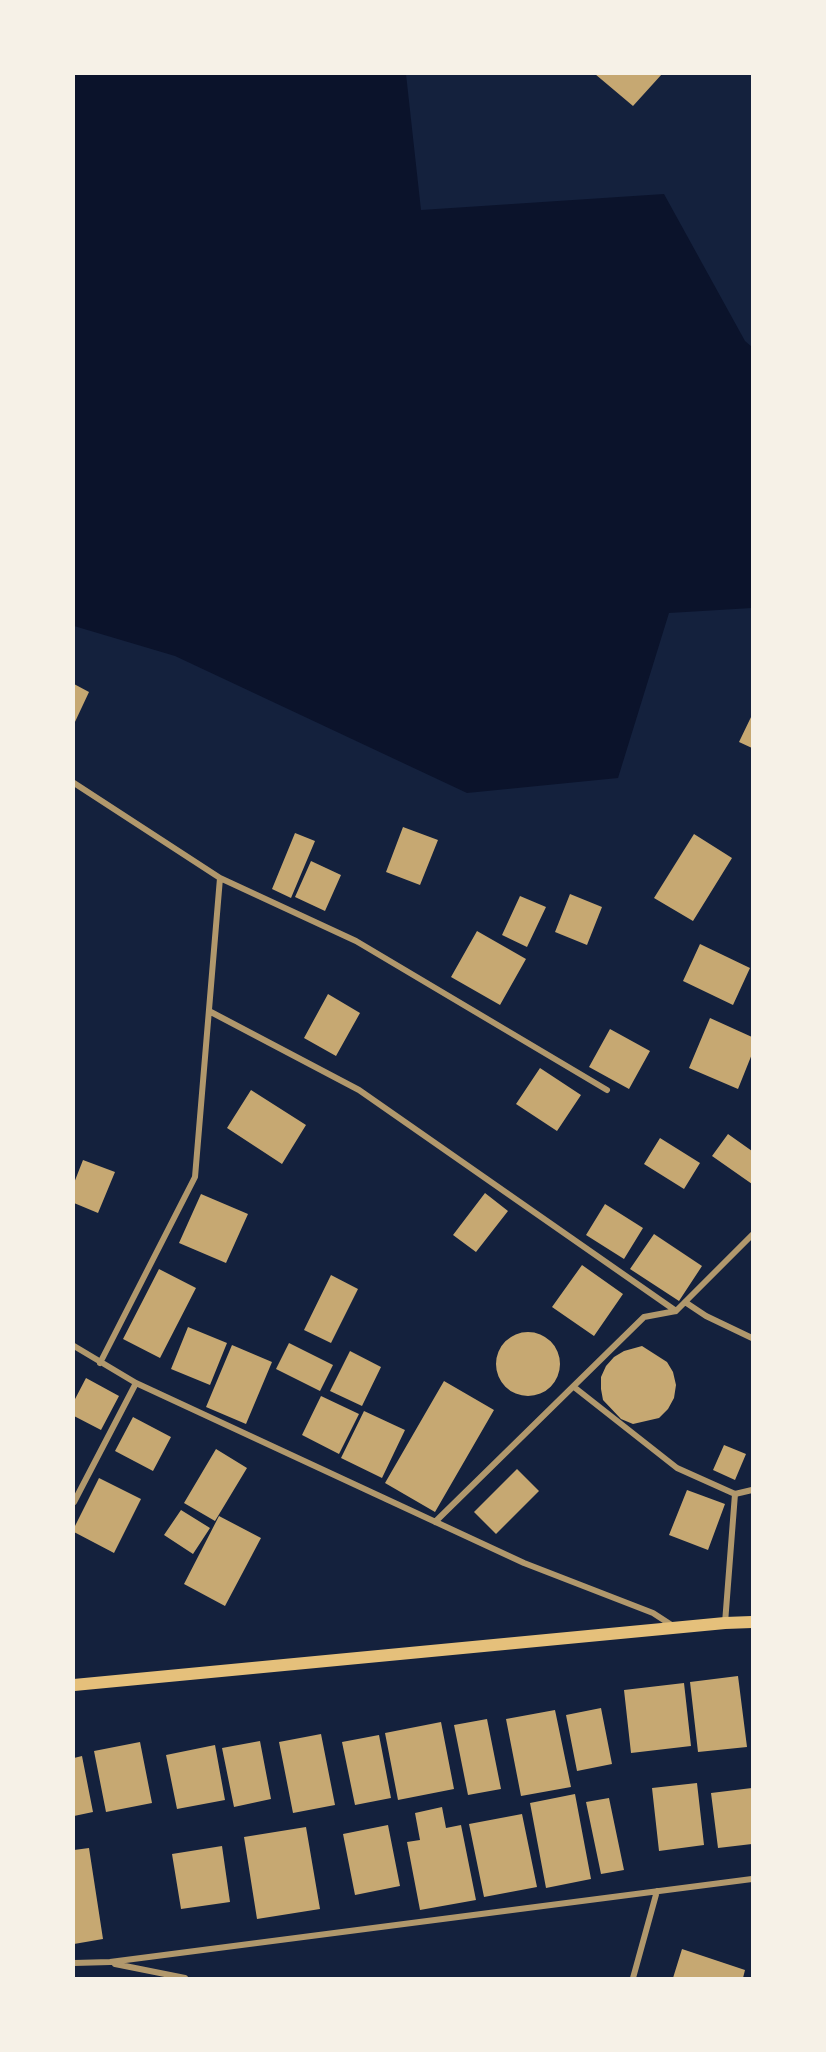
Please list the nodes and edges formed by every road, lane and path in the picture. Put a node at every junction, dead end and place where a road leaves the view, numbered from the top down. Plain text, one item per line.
1 (74, 783) edge
2 (220, 878) junction
3 (209, 1011) junction
4 (607, 1090) dead end
5 (753, 1235) edge
6 (685, 1302) junction
7 (676, 1311) junction
8 (753, 1338) edge
9 (74, 1346) edge
10 (100, 1363) junction
11 (136, 1383) junction
12 (574, 1387) junction
13 (753, 1490) edge
14 (735, 1494) junction
15 (74, 1502) edge
16 (435, 1522) junction
17 (753, 1622) edge
18 (725, 1623) junction
19 (675, 1628) junction
20 (74, 1685) edge
21 (753, 1879) edge
22 (657, 1891) junction
23 (110, 1962) junction
24 (74, 1963) edge
25 (185, 1978) edge
26 (633, 1978) edge

1 - 2 street
2 - 3 street
2 - 4 street
3 - 7 street
3 - 10 street
5 - 6 street
6 - 7 street
6 - 8 street
7 - 12 street
9 - 10 street
10 - 11 street
11 - 15 street
11 - 16 street
12 - 14 street
12 - 16 street
13 - 14 street
14 - 18 street
16 - 19 street
17 - 18 main road
18 - 19 main road
19 - 20 main road
21 - 22 street
22 - 23 street
22 - 26 street
23 - 24 street
23 - 25 street

